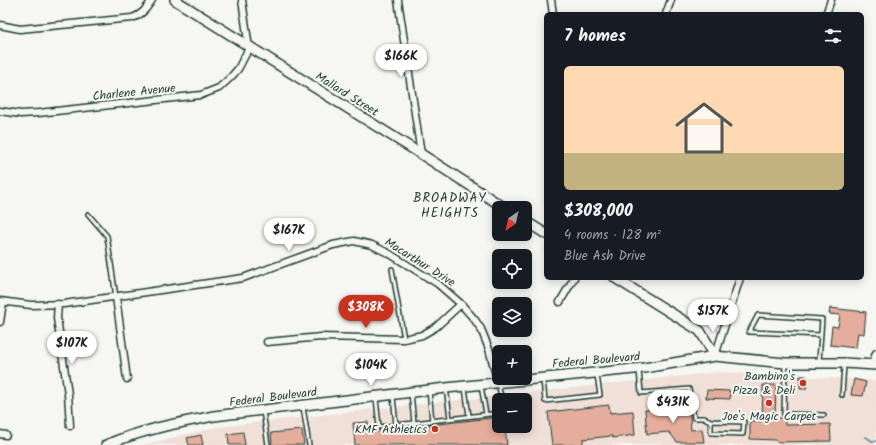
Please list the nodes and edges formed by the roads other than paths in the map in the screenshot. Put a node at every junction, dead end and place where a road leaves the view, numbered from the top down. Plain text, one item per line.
1 (152, 0) edge
2 (175, 0) edge
3 (242, 0) edge
4 (398, 0) edge
5 (551, 0) edge
6 (671, 0) edge
7 (830, 0) edge
8 (553, 12) edge
9 (667, 12) edge
10 (827, 12) edge
11 (0, 25) edge
12 (249, 48) junction
13 (0, 111) edge
14 (421, 154) junction
15 (494, 201) edge
16 (88, 214) dead end
17 (532, 225) edge
18 (544, 233) edge
19 (392, 269) dead end
20 (573, 280) edge
21 (618, 280) edge
22 (739, 280) edge
23 (116, 297) junction
24 (2, 302) edge
25 (560, 302) dead end
26 (58, 304) junction
27 (462, 304) junction
28 (0, 322) edge
29 (821, 335) junction
30 (404, 340) junction
31 (267, 342) dead end
32 (876, 353) edge
33 (715, 356) junction
34 (492, 360) edge
35 (785, 363) junction
36 (819, 363) junction
37 (844, 363) junction
38 (874, 365) edge
39 (639, 369) junction
40 (597, 372) junction
41 (543, 377) junction
42 (532, 378) edge
43 (127, 379) dead end
44 (492, 383) edge
45 (481, 384) junction
46 (465, 386) junction
47 (446, 388) junction
48 (429, 390) junction
49 (411, 392) junction
50 (393, 394) junction
51 (842, 395) dead end
52 (376, 397) junction
53 (303, 405) junction
54 (262, 410) junction
55 (486, 414) junction
56 (492, 414) edge
57 (824, 415) dead end
58 (469, 416) junction
59 (450, 418) junction
60 (432, 420) junction
61 (711, 421) junction
62 (414, 423) junction
63 (396, 425) junction
64 (70, 426) dead end
65 (106, 445) edge
66 (268, 445) edge
67 (309, 445) edge

1 - 11 street
2 - 12 main road, Mallard Street
3 - 12 street
4 - 14 street
5 - 8 street
6 - 9 street
7 - 10 street
12 - 13 street, Charlene Avenue
12 - 14 main road, Mallard Street
14 - 15 main road, Mallard Street
16 - 23 lane
17 - 18 main road
19 - 30 lane
20 - 25 street
21 - 33 main road
22 - 33 street
23 - 26 street, Macarthur Drive
23 - 27 street, Macarthur Drive
23 - 43 street
24 - 26 street, Macarthur Drive
24 - 28 street
26 - 64 street
27 - 30 street
27 - 34 street, Macarthur Drive
29 - 29 lane
29 - 36 lane
30 - 31 street
32 - 38 street
33 - 35 main road, Federal Boulevard
33 - 39 main road, Federal Boulevard
35 - 36 main road, Federal Boulevard
35 - 57 lane
36 - 37 main road, Federal Boulevard
37 - 38 main road, Federal Boulevard
37 - 51 lane
39 - 40 main road, Federal Boulevard
39 - 61 lane
40 - 41 main road, Federal Boulevard
40 - 41 lane
41 - 42 main road, Federal Boulevard
44 - 45 main road, Federal Boulevard
45 - 46 main road, Federal Boulevard
45 - 55 lane
46 - 47 main road, Federal Boulevard
46 - 58 lane
47 - 48 main road, Federal Boulevard
47 - 59 lane
48 - 49 main road, Federal Boulevard
48 - 60 lane
49 - 50 main road, Federal Boulevard
49 - 62 lane
50 - 52 main road, Federal Boulevard
50 - 63 lane
52 - 53 main road, Federal Boulevard
52 - 63 lane
53 - 54 main road, Federal Boulevard
53 - 67 lane
54 - 65 main road, Federal Boulevard
54 - 66 lane
55 - 56 lane
55 - 58 lane
58 - 59 lane
59 - 60 lane
60 - 62 lane
61 - 61 lane
62 - 63 lane

